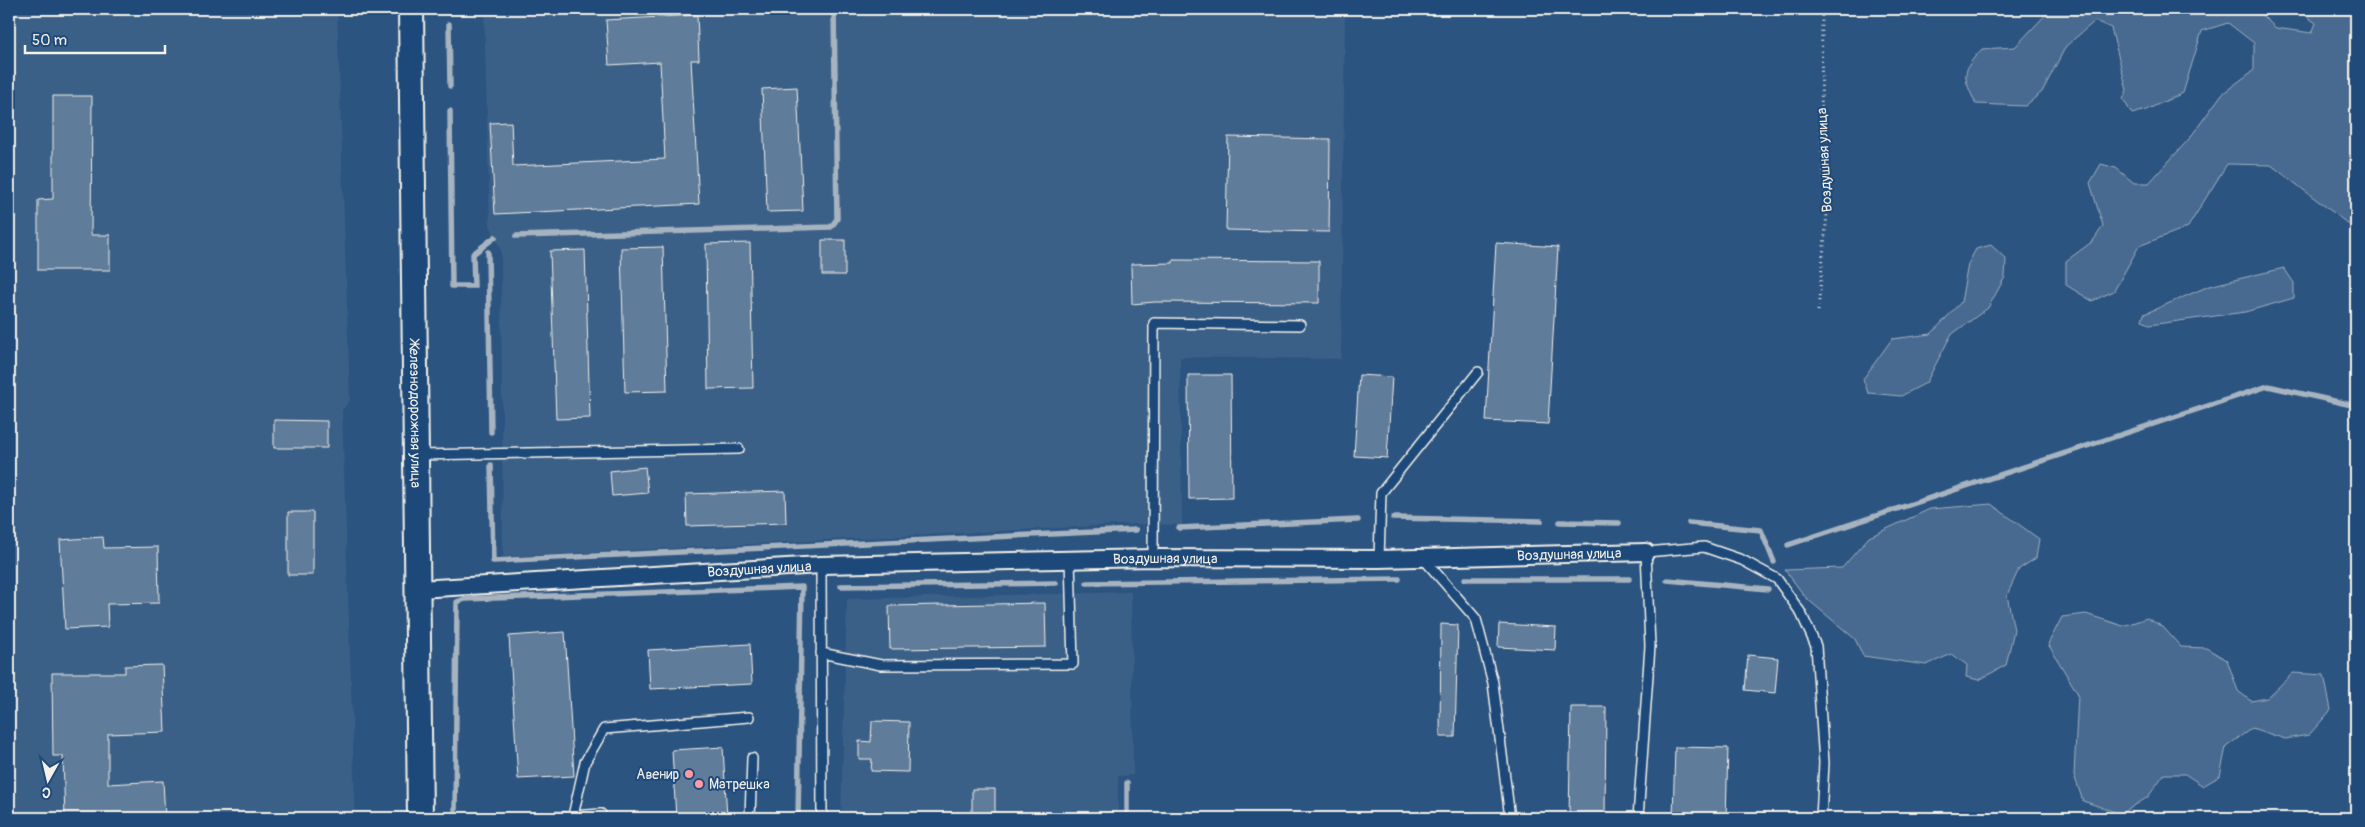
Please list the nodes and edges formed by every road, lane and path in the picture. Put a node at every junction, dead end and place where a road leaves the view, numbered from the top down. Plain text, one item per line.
1 (411, 9) edge
2 (1822, 9) edge
3 (1818, 311) dead end
4 (1300, 325) dead end
5 (1478, 372) dead end
6 (739, 449) dead end
7 (416, 455) junction
8 (1646, 552) junction
9 (1153, 558) junction
10 (1422, 558) junction
11 (1379, 559) junction
12 (1070, 560) junction
13 (821, 565) junction
14 (418, 589) junction
15 (821, 653) junction
16 (749, 717) dead end
17 (752, 758) dead end
18 (601, 814) dead end
19 (573, 816) junction
20 (420, 818) edge
21 (543, 818) edge
22 (750, 818) edge
23 (822, 818) edge
24 (1510, 818) edge
25 (1638, 818) edge
26 (1821, 818) edge

1 - 7 main road, Железнодорожная улица
2 - 3 path, Воздушная улица
4 - 9 lane
5 - 11 lane
6 - 7 lane
7 - 14 main road, Железнодорожная улица
8 - 10 street, Воздушная улица
8 - 25 lane
8 - 26 lane
9 - 11 street, Воздушная улица
9 - 12 street, Воздушная улица
10 - 11 street, Воздушная улица
10 - 24 lane
12 - 13 street, Воздушная улица
12 - 15 lane
13 - 14 street, Воздушная улица
13 - 15 lane
14 - 20 main road, Железнодорожная улица
15 - 23 lane
16 - 19 lane
17 - 22 lane
18 - 19 lane
19 - 21 lane

